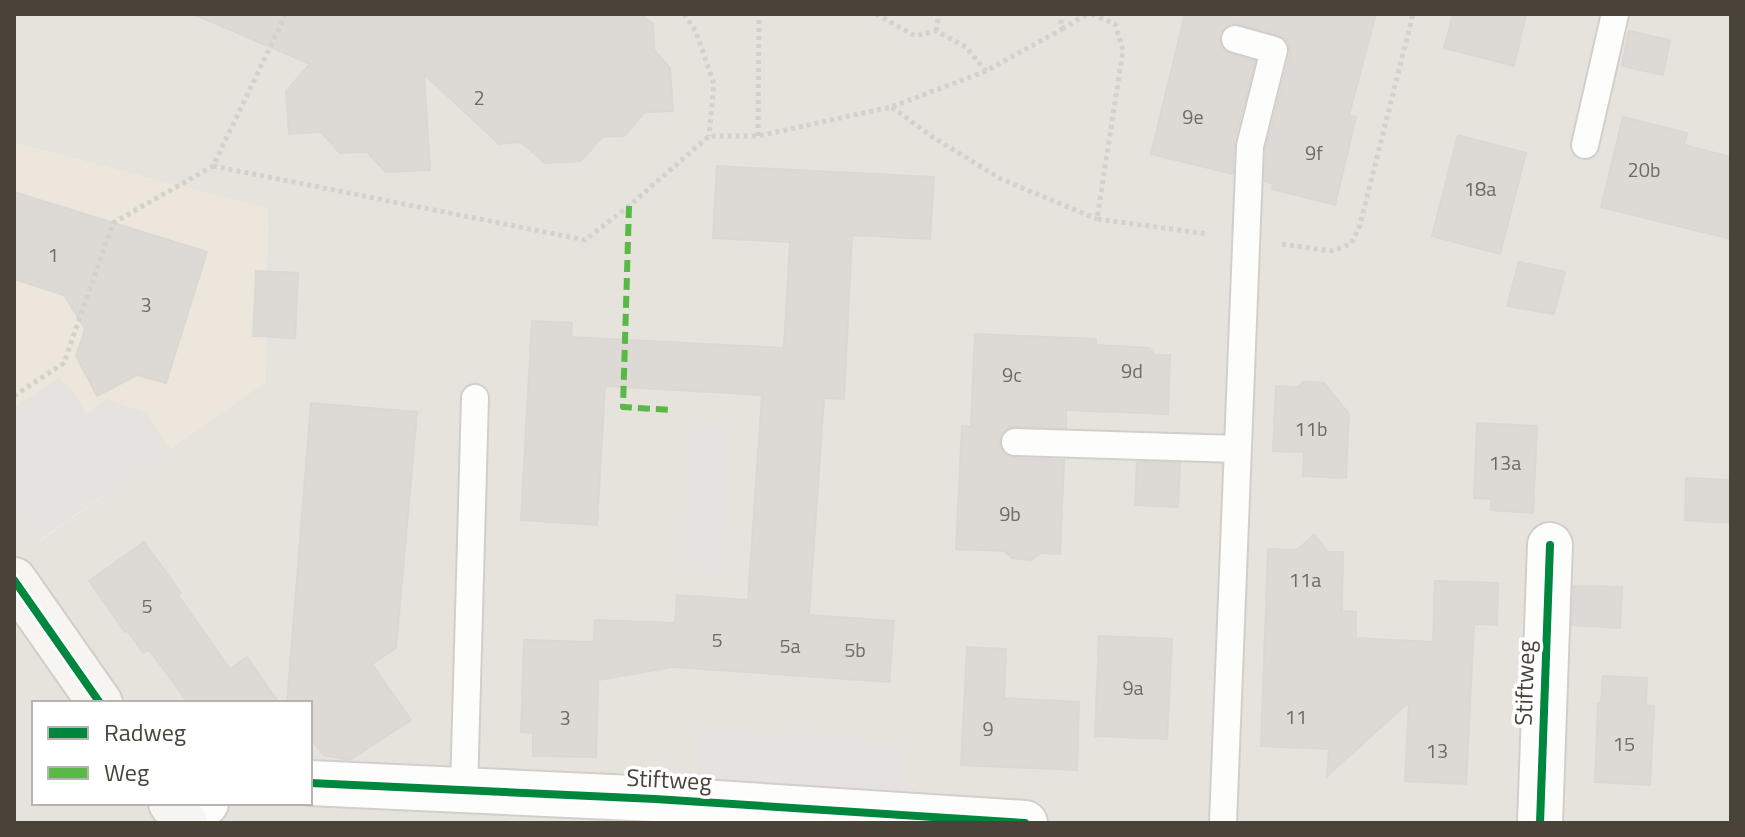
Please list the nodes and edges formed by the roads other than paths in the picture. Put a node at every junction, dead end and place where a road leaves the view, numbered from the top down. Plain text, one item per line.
1 (1615, 14) edge
2 (1235, 39) dead end
3 (1585, 145) dead end
4 (475, 398) dead end
5 (1015, 442) dead end
6 (1237, 449) junction
7 (1550, 545) dead end
8 (14, 580) edge
9 (99, 701) edge
10 (312, 783) edge
11 (464, 790) junction
12 (1025, 823) edge
13 (1223, 823) edge
14 (1540, 823) edge

1 - 3 lane
2 - 6 lane
4 - 11 lane
5 - 6 lane
6 - 13 lane
7 - 14 street, Stiftweg
8 - 9 main road
10 - 11 street, Stiftweg
11 - 12 street, Stiftweg

